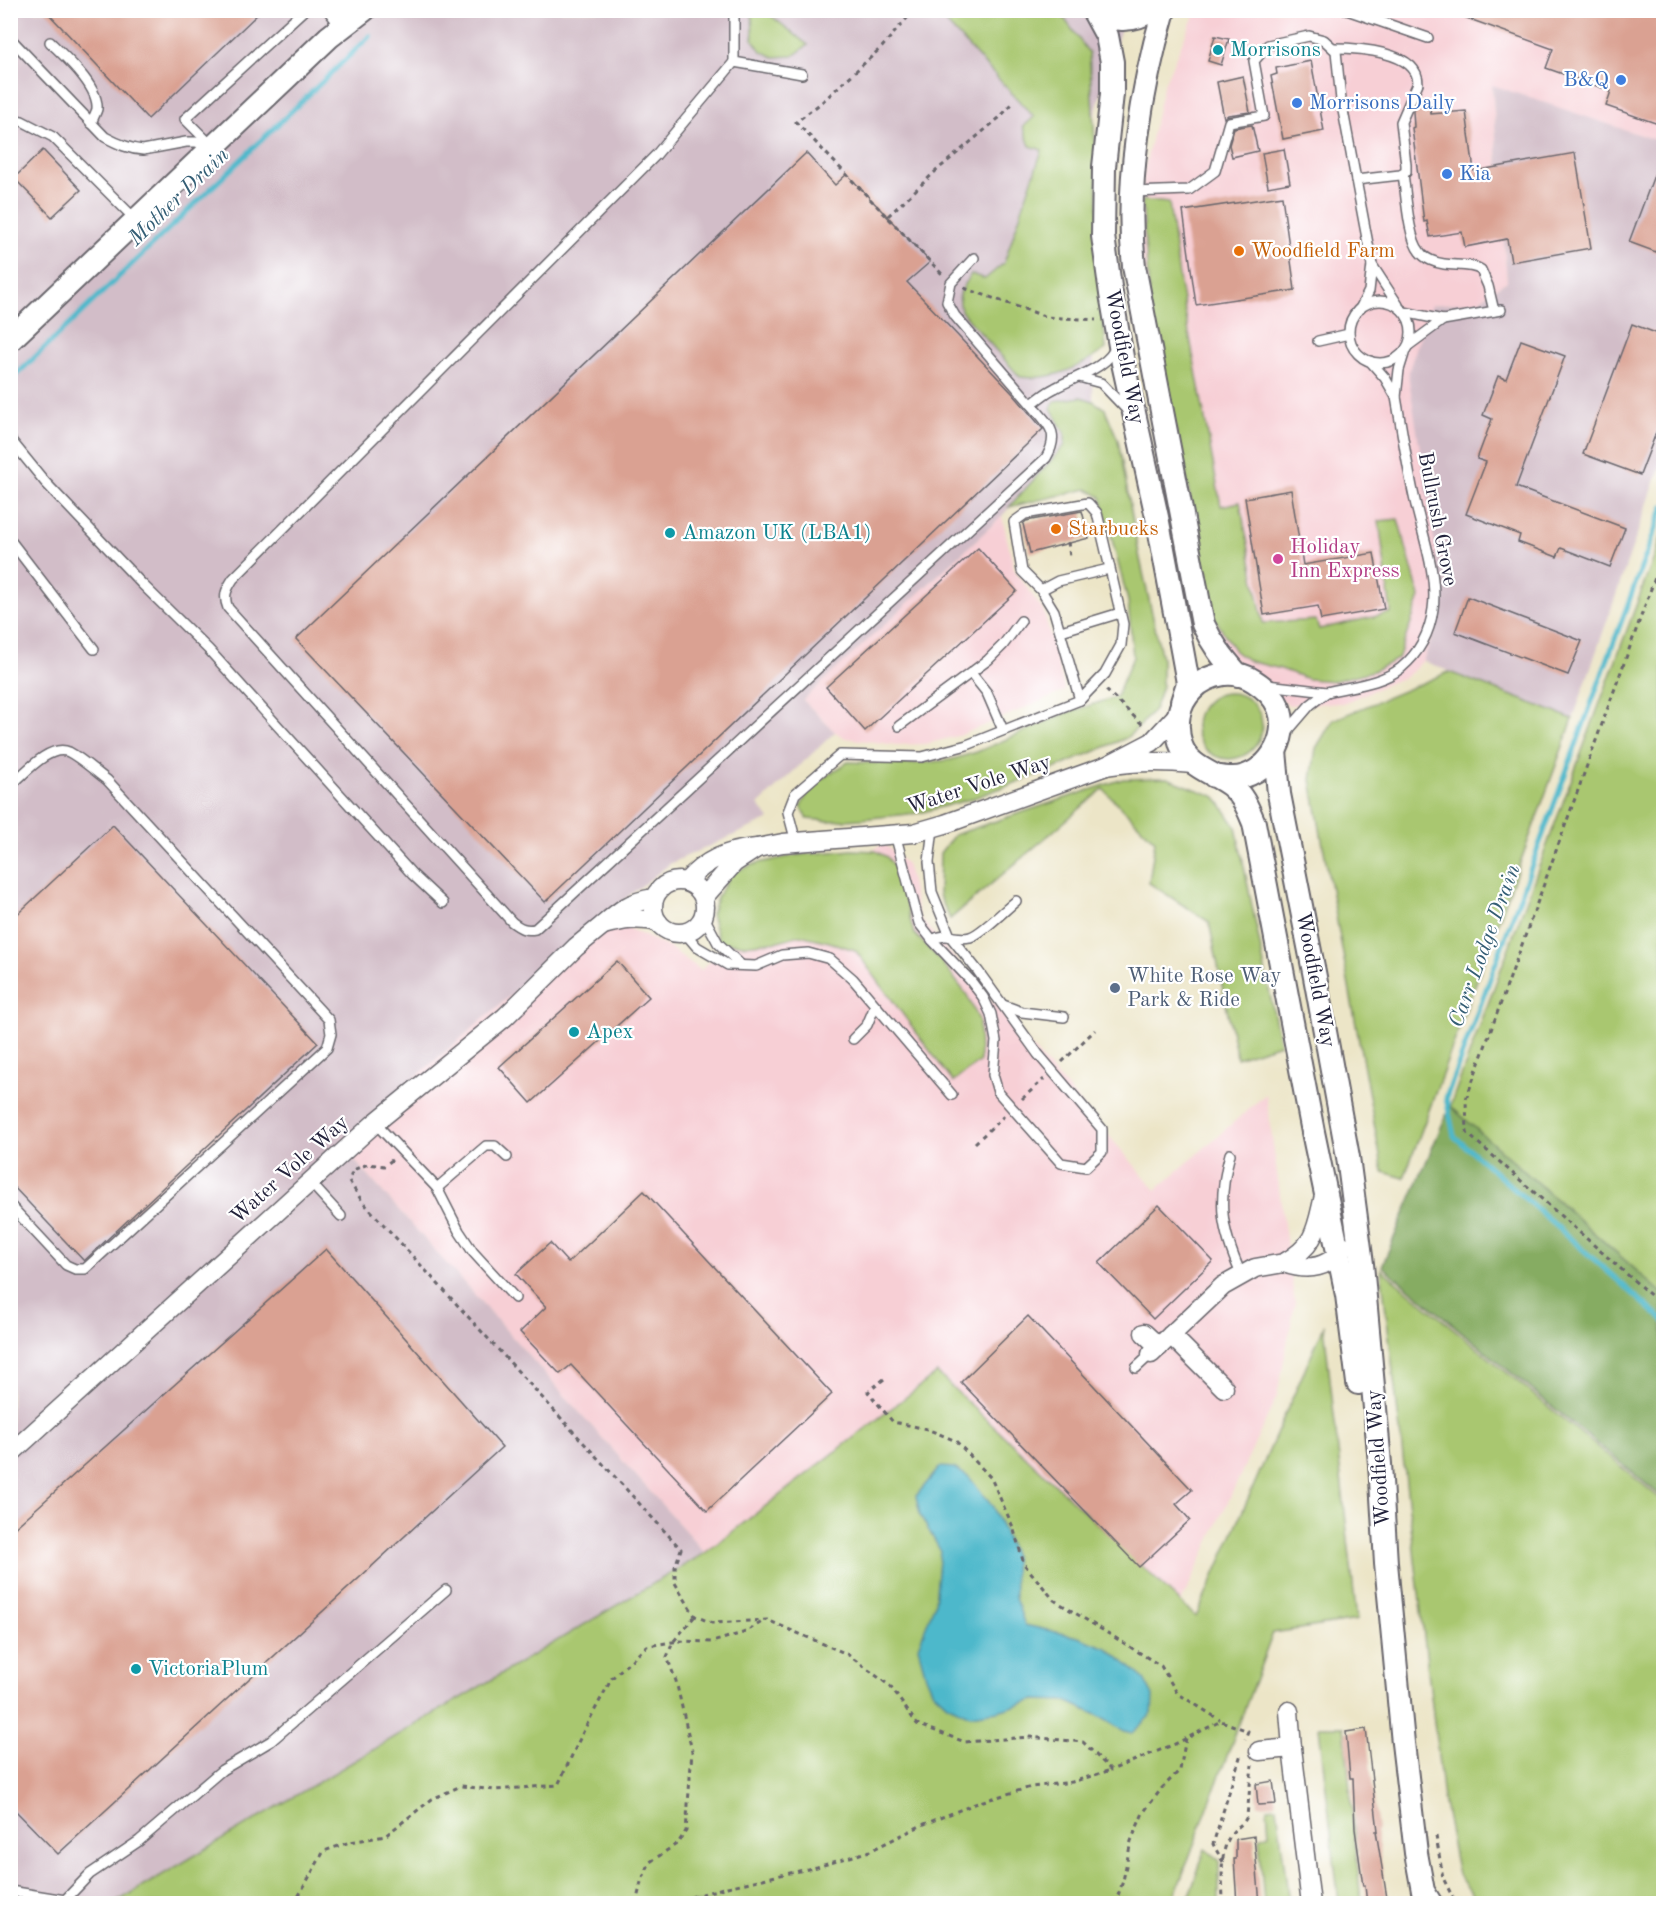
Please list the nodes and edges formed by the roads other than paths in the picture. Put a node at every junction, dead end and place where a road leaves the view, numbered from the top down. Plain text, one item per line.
1 (304, 10) edge
2 (328, 10) edge
3 (364, 10) edge
4 (734, 10) edge
5 (1151, 10) edge
6 (1164, 10) edge
7 (1347, 10) edge
8 (1093, 11) edge
9 (342, 28) junction
10 (10, 38) edge
11 (1428, 38) dead end
12 (50, 42) dead end
13 (1333, 48) junction
14 (734, 62) junction
15 (802, 74) dead end
16 (10, 119) edge
17 (91, 123) junction
18 (213, 148) junction
19 (1403, 174) junction
20 (1356, 180) junction
21 (1132, 192) junction
22 (136, 221) junction
23 (974, 258) dead end
24 (1372, 265) junction
25 (1360, 309) junction
26 (1401, 309) junction
27 (1443, 320) junction
28 (1117, 326) junction
29 (1349, 334) junction
30 (10, 340) edge
31 (1318, 341) dead end
32 (1407, 348) junction
33 (1370, 361) junction
34 (1079, 377) junction
35 (1396, 396) junction
36 (1031, 404) junction
37 (1137, 426) junction
38 (10, 439) edge
39 (10, 540) edge
40 (1109, 569) junction
41 (1041, 590) junction
42 (1120, 613) junction
43 (1021, 621) dead end
44 (1061, 631) junction
45 (94, 649) dead end
46 (971, 673) junction
47 (1238, 675) junction
48 (1259, 684) junction
49 (1327, 692) junction
50 (1080, 700) junction
51 (1180, 708) junction
52 (899, 726) dead end
53 (1003, 730) junction
54 (1277, 746) junction
55 (1193, 764) junction
56 (1106, 766) junction
57 (1214, 776) junction
58 (10, 786) edge
59 (933, 828) junction
60 (895, 834) junction
61 (796, 842) junction
62 (757, 848) junction
63 (687, 881) junction
64 (704, 897) junction
65 (654, 898) junction
66 (1016, 901) dead end
67 (444, 903) dead end
68 (705, 916) junction
69 (658, 922) junction
70 (603, 925) junction
71 (685, 933) junction
72 (950, 936) junction
73 (932, 940) junction
74 (741, 965) junction
75 (1003, 1005) junction
76 (875, 1006) junction
77 (1064, 1017) dead end
78 (853, 1039) dead end
79 (952, 1095) dead end
80 (375, 1123) junction
81 (1230, 1154) dead end
82 (507, 1157) dead end
83 (310, 1182) junction
84 (437, 1188) junction
85 (1325, 1191) junction
86 (10, 1205) edge
87 (1355, 1210) junction
88 (341, 1216) dead end
89 (1339, 1254) junction
90 (1284, 1263) junction
91 (1241, 1274) junction
92 (515, 1298) dead end
93 (1144, 1333) dead end
94 (1160, 1345) junction
95 (1136, 1368) dead end
96 (1224, 1388) dead end
97 (10, 1454) edge
98 (1386, 1563) junction
99 (446, 1590) dead end
100 (1290, 1711) dead end
101 (1292, 1748) junction
102 (1249, 1753) road end
103 (10, 1891) edge
104 (1311, 1904) edge
105 (1431, 1904) edge

1 - 18 lane
2 - 9 lane
3 - 9 street
4 - 14 lane
5 - 8 street
6 - 21 street, Woodfield Way
7 - 11 lane
8 - 28 street, Woodfield Way
9 - 18 street
10 - 17 lane
12 - 17 lane
13 - 19 lane
13 - 20 lane
13 - 21 lane
14 - 15 lane
14 - 36 lane
16 - 22 lane
17 - 18 lane
18 - 22 street
19 - 20 lane
19 - 27 lane
20 - 24 lane
21 - 47 street, Woodfield Way
22 - 30 street
23 - 36 lane
24 - 25 lane
24 - 26 lane
25 - 26 lane
25 - 29 lane
26 - 27 lane
26 - 32 lane
27 - 32 lane
28 - 34 lane
28 - 37 street, Woodfield Way
29 - 31 lane
29 - 33 lane
32 - 33 lane
32 - 35 lane, Bullrush Grove
33 - 35 lane, Bullrush Grove
34 - 36 lane
34 - 37 lane
35 - 49 lane, Bullrush Grove
37 - 51 street, Woodfield Way
38 - 67 lane
39 - 45 lane
40 - 41 lane
40 - 41 lane
40 - 42 lane
41 - 44 lane
42 - 44 lane
42 - 50 lane
43 - 46 lane
44 - 50 lane
46 - 52 lane
46 - 53 lane
47 - 48 street
47 - 51 street
48 - 49 lane, Bullrush Grove
48 - 54 street
49 - 54 lane, Bullrush Grove
50 - 53 lane
51 - 55 street
51 - 56 street, Water Vole Way
53 - 61 lane
54 - 57 street
54 - 87 street, Woodfield Way
55 - 56 street, Water Vole Way
55 - 57 street
56 - 59 street, Water Vole Way
57 - 85 street, Woodfield Way
58 - 86 lane
59 - 60 street, Water Vole Way
59 - 72 lane
60 - 61 street, Water Vole Way
60 - 73 lane
61 - 62 street, Water Vole Way
62 - 63 street, Water Vole Way
62 - 64 street, Water Vole Way
63 - 64 street
63 - 65 street
64 - 68 street
65 - 69 street
65 - 70 street, Water Vole Way
66 - 72 lane
68 - 71 street
68 - 74 lane
69 - 70 street, Water Vole Way
69 - 71 street
70 - 80 street, Water Vole Way
71 - 74 lane
72 - 73 lane
72 - 75 lane
73 - 75 lane
74 - 76 lane
75 - 77 lane
76 - 78 lane
76 - 79 lane
80 - 83 street, Water Vole Way
80 - 84 lane
81 - 91 lane
82 - 84 lane
83 - 88 lane
83 - 97 street, Water Vole Way
84 - 92 lane
85 - 89 street, Woodfield Way
85 - 90 street, Woodfield Way
87 - 89 street, Woodfield Way
87 - 98 street, Woodfield Way
89 - 90 street, Woodfield Way
89 - 98 street, Woodfield Way
90 - 91 street, Woodfield Way
91 - 94 street, Woodfield Way
93 - 94 street
94 - 95 lane
94 - 96 street
98 - 105 street, Woodfield Way
99 - 103 lane
100 - 101 street
101 - 102 street
101 - 104 street

